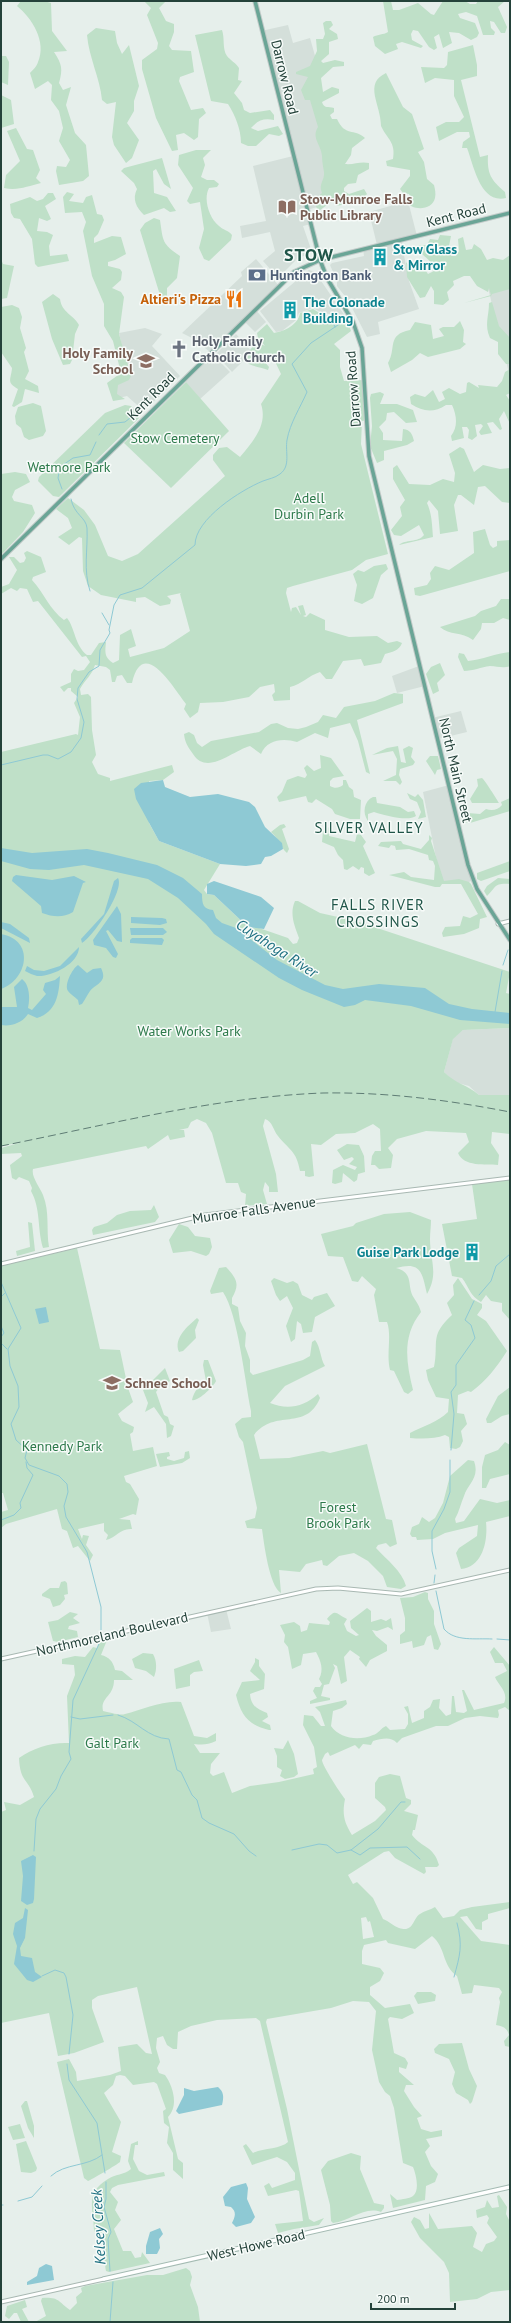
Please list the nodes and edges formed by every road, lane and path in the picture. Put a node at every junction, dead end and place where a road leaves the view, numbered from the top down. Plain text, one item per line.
1 (255, 1) edge
2 (510, 213) edge
3 (320, 260) junction
4 (1, 559) edge
5 (403, 596) joint
6 (510, 920) edge
7 (498, 924) junction
8 (510, 940) edge
9 (510, 1178) edge
10 (1, 1264) edge
11 (510, 1570) edge
12 (1, 1659) edge
13 (510, 2187) edge
14 (104, 2279) joint
15 (1, 2302) edge

1 - 3 main road, Darrow Road
2 - 3 main road, Kent Road
3 - 4 main road, Kent Road
3 - 5 main road, Darrow Road
5 - 7 main road, North Main Street
6 - 7 street
7 - 8 main road, North Main Street
9 - 10 street, Munroe Falls Avenue
11 - 12 street, Northmoreland Boulevard
13 - 14 main road, West Howe Road
14 - 15 street, West Howe Road

